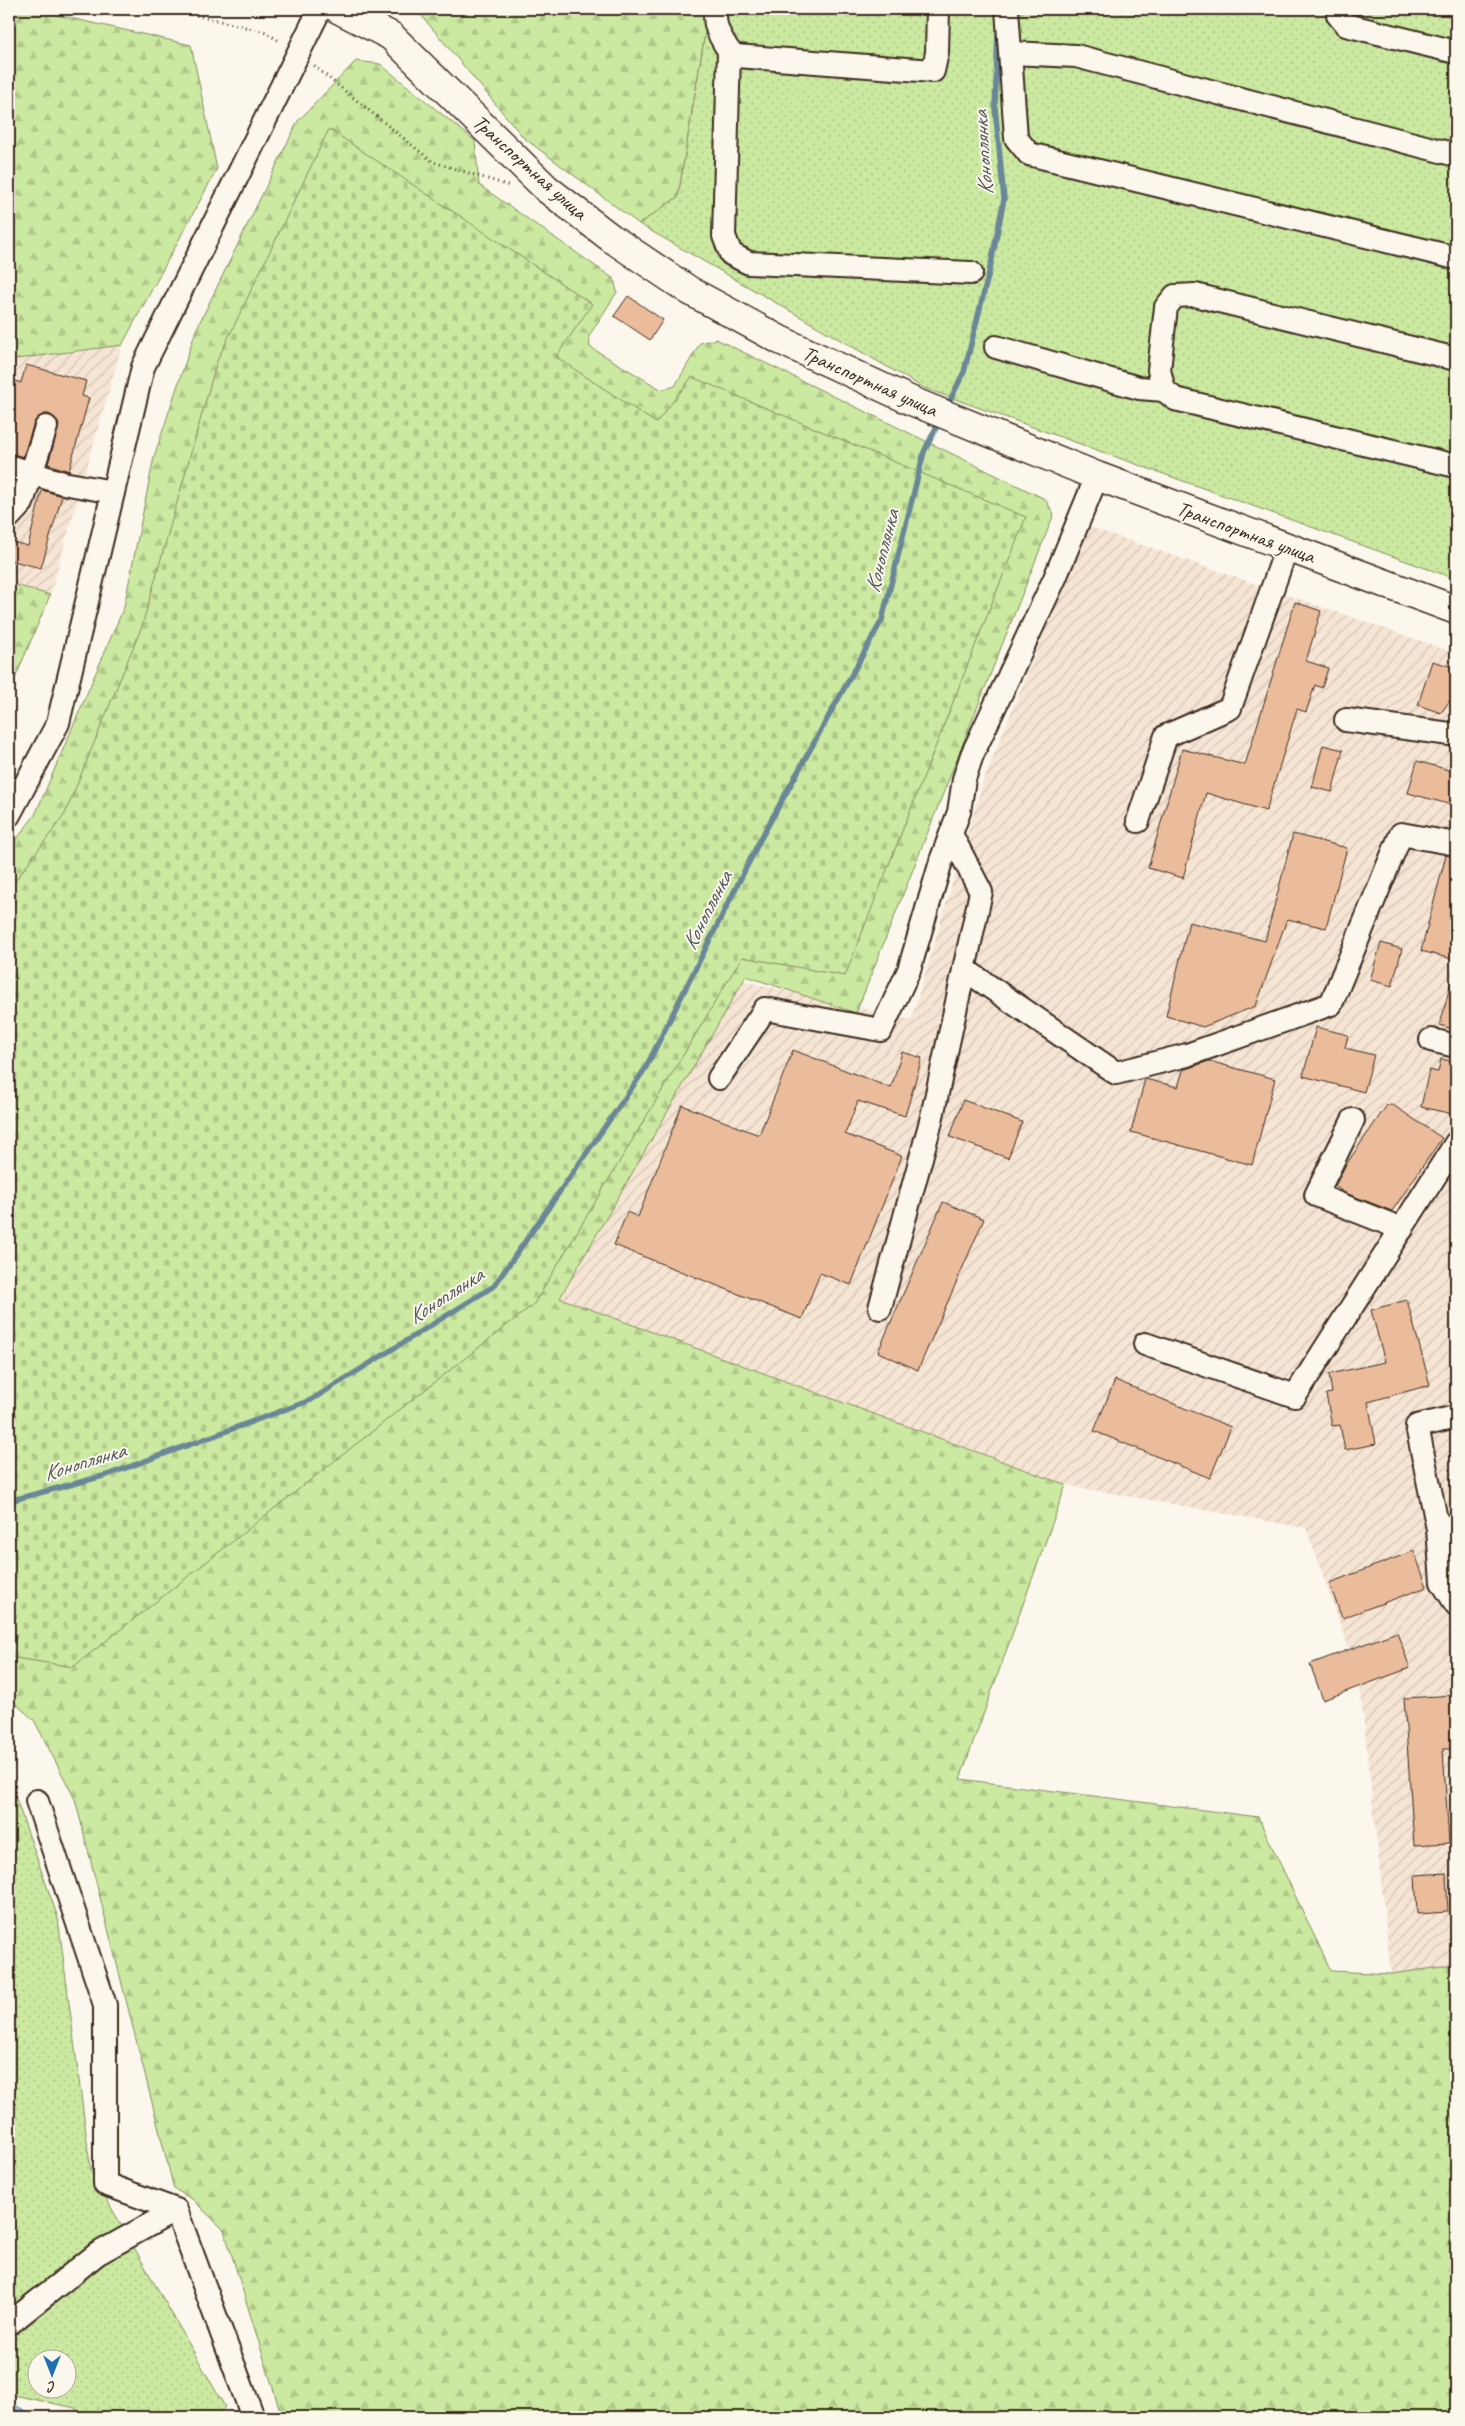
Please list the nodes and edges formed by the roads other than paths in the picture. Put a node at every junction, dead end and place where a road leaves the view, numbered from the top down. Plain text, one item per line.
1 (320, 9) edge
2 (338, 9) edge
3 (372, 9) edge
4 (716, 9) edge
5 (938, 9) edge
6 (1007, 9) edge
7 (1339, 9) edge
8 (391, 36) junction
9 (729, 51) junction
10 (1456, 52) edge
11 (1011, 53) junction
12 (1456, 155) edge
13 (1456, 258) edge
14 (971, 273) dead end
15 (996, 347) dead end
16 (1456, 359) edge
17 (1164, 390) junction
18 (46, 427) dead end
19 (9, 466) edge
20 (1456, 466) edge
21 (32, 474) junction
22 (1097, 476) junction
23 (113, 492) junction
24 (9, 517) edge
25 (1287, 547) junction
26 (1456, 610) edge
27 (1346, 720) dead end
28 (1454, 729) edge
29 (9, 815) edge
30 (1138, 820) dead end
31 (951, 834) junction
32 (1456, 844) edge
33 (964, 969) junction
34 (1431, 1040) dead end
35 (1456, 1046) edge
36 (719, 1078) dead end
37 (1353, 1120) dead end
38 (1456, 1143) edge
39 (1402, 1229) junction
40 (880, 1308) dead end
41 (1145, 1344) dead end
42 (1456, 1417) edge
43 (1447, 1527) edge
44 (1456, 1604) edge
45 (36, 1801) dead end
46 (176, 2210) junction
47 (9, 2324) edge
48 (253, 2417) edge

1 - 23 street
2 - 8 main road
3 - 8 street, Транспортная улица
4 - 9 street
5 - 9 street
6 - 11 street
7 - 10 street
8 - 22 main road, Транспортная улица
9 - 14 street
11 - 12 street
11 - 13 street
15 - 17 street
16 - 17 street
17 - 20 street
18 - 21 street
19 - 21 street
21 - 23 street
21 - 24 street
22 - 25 main road, Транспортная улица
22 - 31 street
23 - 29 street
25 - 26 main road, Транспортная улица
25 - 30 street
27 - 28 street
31 - 33 street
31 - 36 street
32 - 33 street
33 - 40 street
34 - 35 street
37 - 39 street
38 - 39 street
39 - 41 street
42 - 43 street
43 - 44 street
45 - 46 street
46 - 47 street
46 - 48 street

